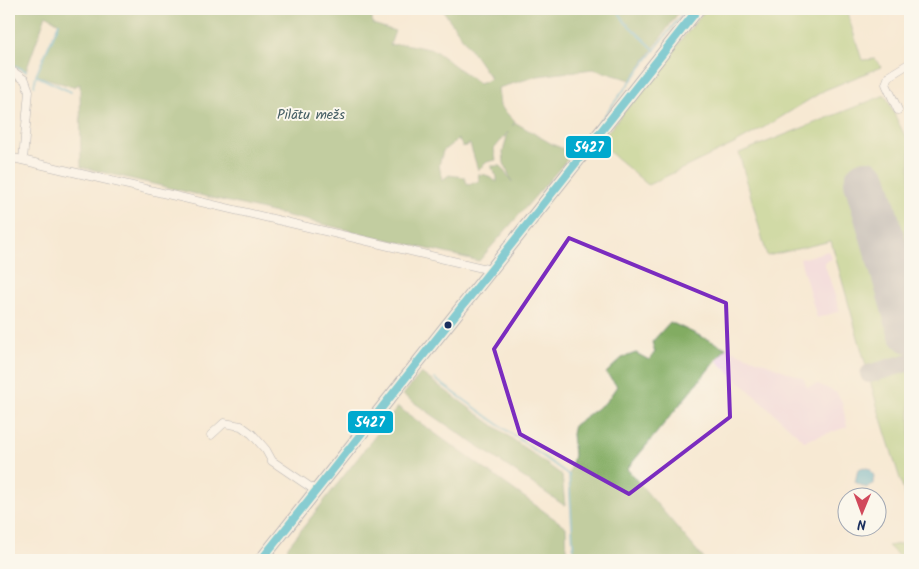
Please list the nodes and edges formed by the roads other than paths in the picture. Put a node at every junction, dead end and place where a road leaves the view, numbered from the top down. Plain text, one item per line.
1 (698, 9) edge
2 (910, 63) edge
3 (9, 69) edge
4 (898, 110) dead end
5 (9, 157) edge
6 (23, 160) junction
7 (492, 270) junction
8 (210, 435) dead end
9 (316, 491) junction
10 (261, 560) edge

1 - 7 highway
2 - 4 street
3 - 6 street
5 - 6 street
6 - 7 street
7 - 9 highway
8 - 9 street
9 - 10 highway

